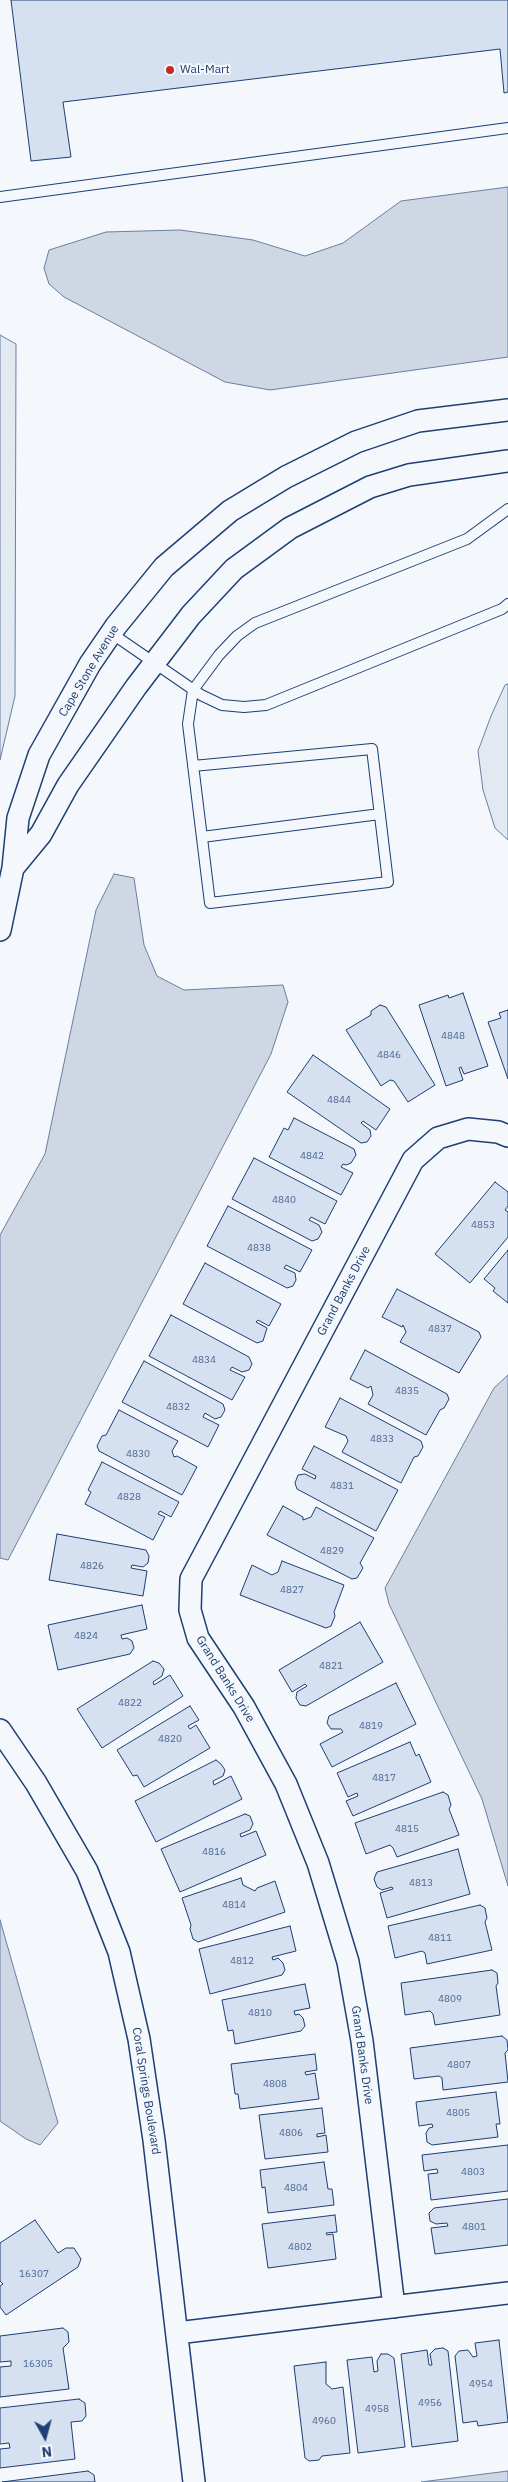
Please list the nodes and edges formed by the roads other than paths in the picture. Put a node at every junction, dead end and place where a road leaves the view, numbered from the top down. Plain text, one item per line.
1 (508, 128) edge
2 (0, 196) edge
3 (508, 410) edge
4 (508, 461) edge
5 (508, 509) edge
6 (508, 604) edge
7 (111, 633) junction
8 (155, 662) junction
9 (194, 690) junction
10 (193, 766) junction
11 (380, 814) junction
12 (202, 837) junction
13 (13, 868) junction
14 (0, 930) edge
15 (508, 1136) edge
16 (0, 1730) edge
17 (508, 2293) edge
18 (394, 2307) junction
19 (176, 2333) junction
20 (194, 2482) edge

1 - 2 lane
3 - 7 street, Cape Stone Avenue
4 - 8 street, Cape Stone Avenue
5 - 9 lane
6 - 9 lane
7 - 8 lane
7 - 13 street, Cape Stone Avenue
8 - 9 lane
8 - 13 street, Cape Stone Avenue
9 - 10 lane
10 - 11 lane
10 - 12 lane
11 - 12 lane
11 - 12 lane
13 - 14 street, Cape Stone Avenue
15 - 18 street, Grand Banks Drive
16 - 19 street, Coral Springs Boulevard
17 - 18 street
18 - 19 street
19 - 20 street, Coral Springs Boulevard

